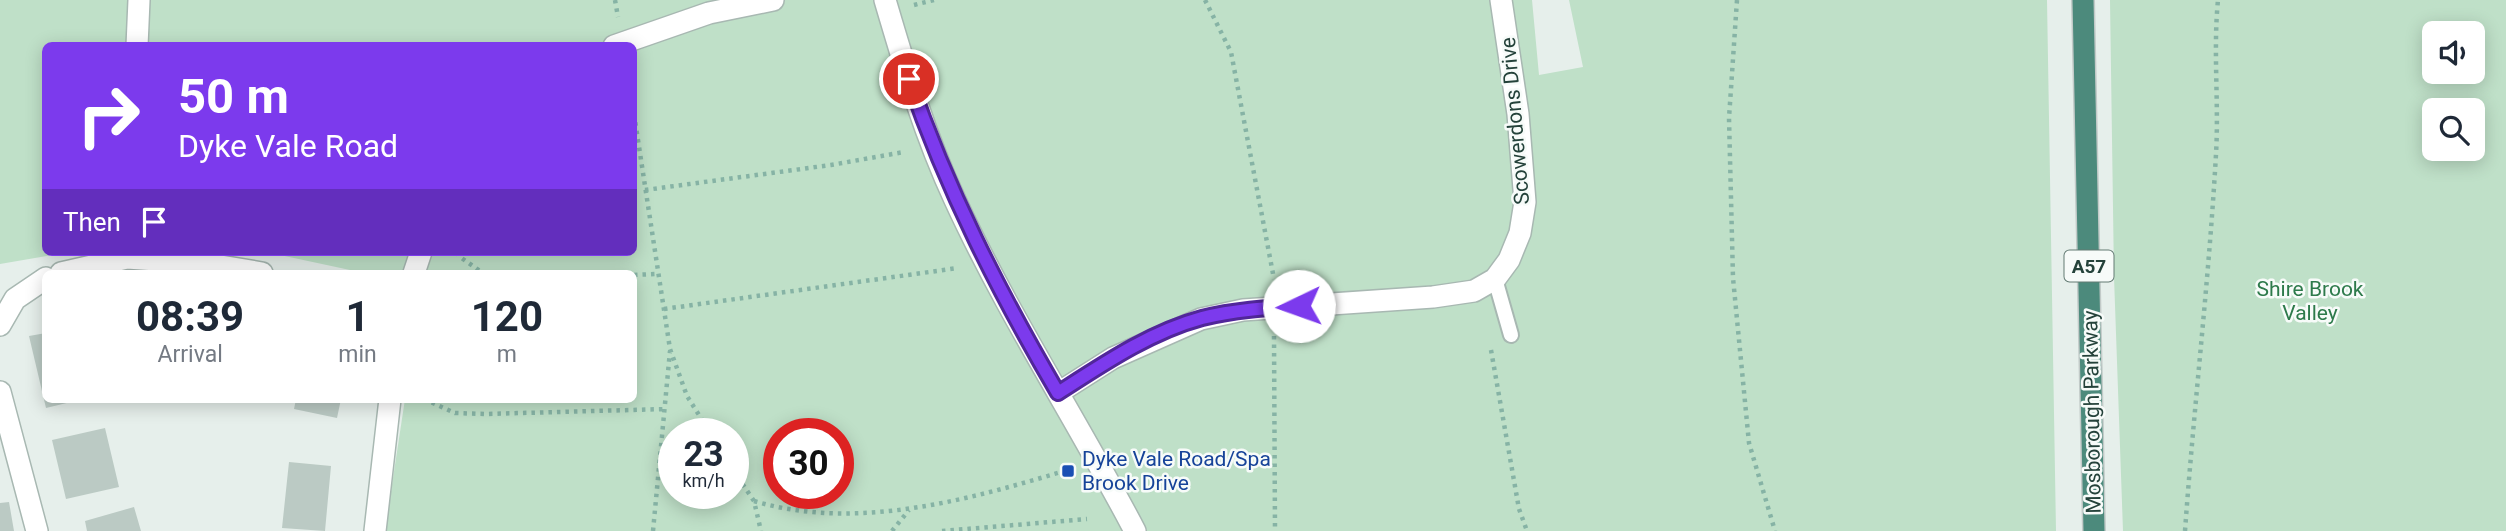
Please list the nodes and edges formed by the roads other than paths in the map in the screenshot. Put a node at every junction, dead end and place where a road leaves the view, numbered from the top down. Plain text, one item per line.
1 (139, 0) edge
2 (773, 0) edge
3 (885, 0) edge
4 (1502, 0) edge
5 (2083, 0) edge
6 (137, 42) edge
7 (626, 42) edge
8 (123, 256) edge
9 (136, 256) edge
10 (72, 270) edge
11 (244, 270) edge
12 (1495, 279) junction
13 (42, 281) edge
14 (0, 325) edge
15 (1511, 335) dead end
16 (0, 392) edge
17 (1058, 393) junction
18 (390, 403) edge
19 (37, 531) edge
20 (375, 531) edge
21 (1135, 531) edge
22 (2094, 531) edge

1 - 6 street
2 - 7 street
3 - 17 street
4 - 12 street, Scowerdons Drive
5 - 22 highway, Mosborough Parkway / A57
8 - 10 street
9 - 11 street
12 - 15 lane
12 - 17 street
13 - 14 street
16 - 19 street
17 - 21 street
18 - 20 street

